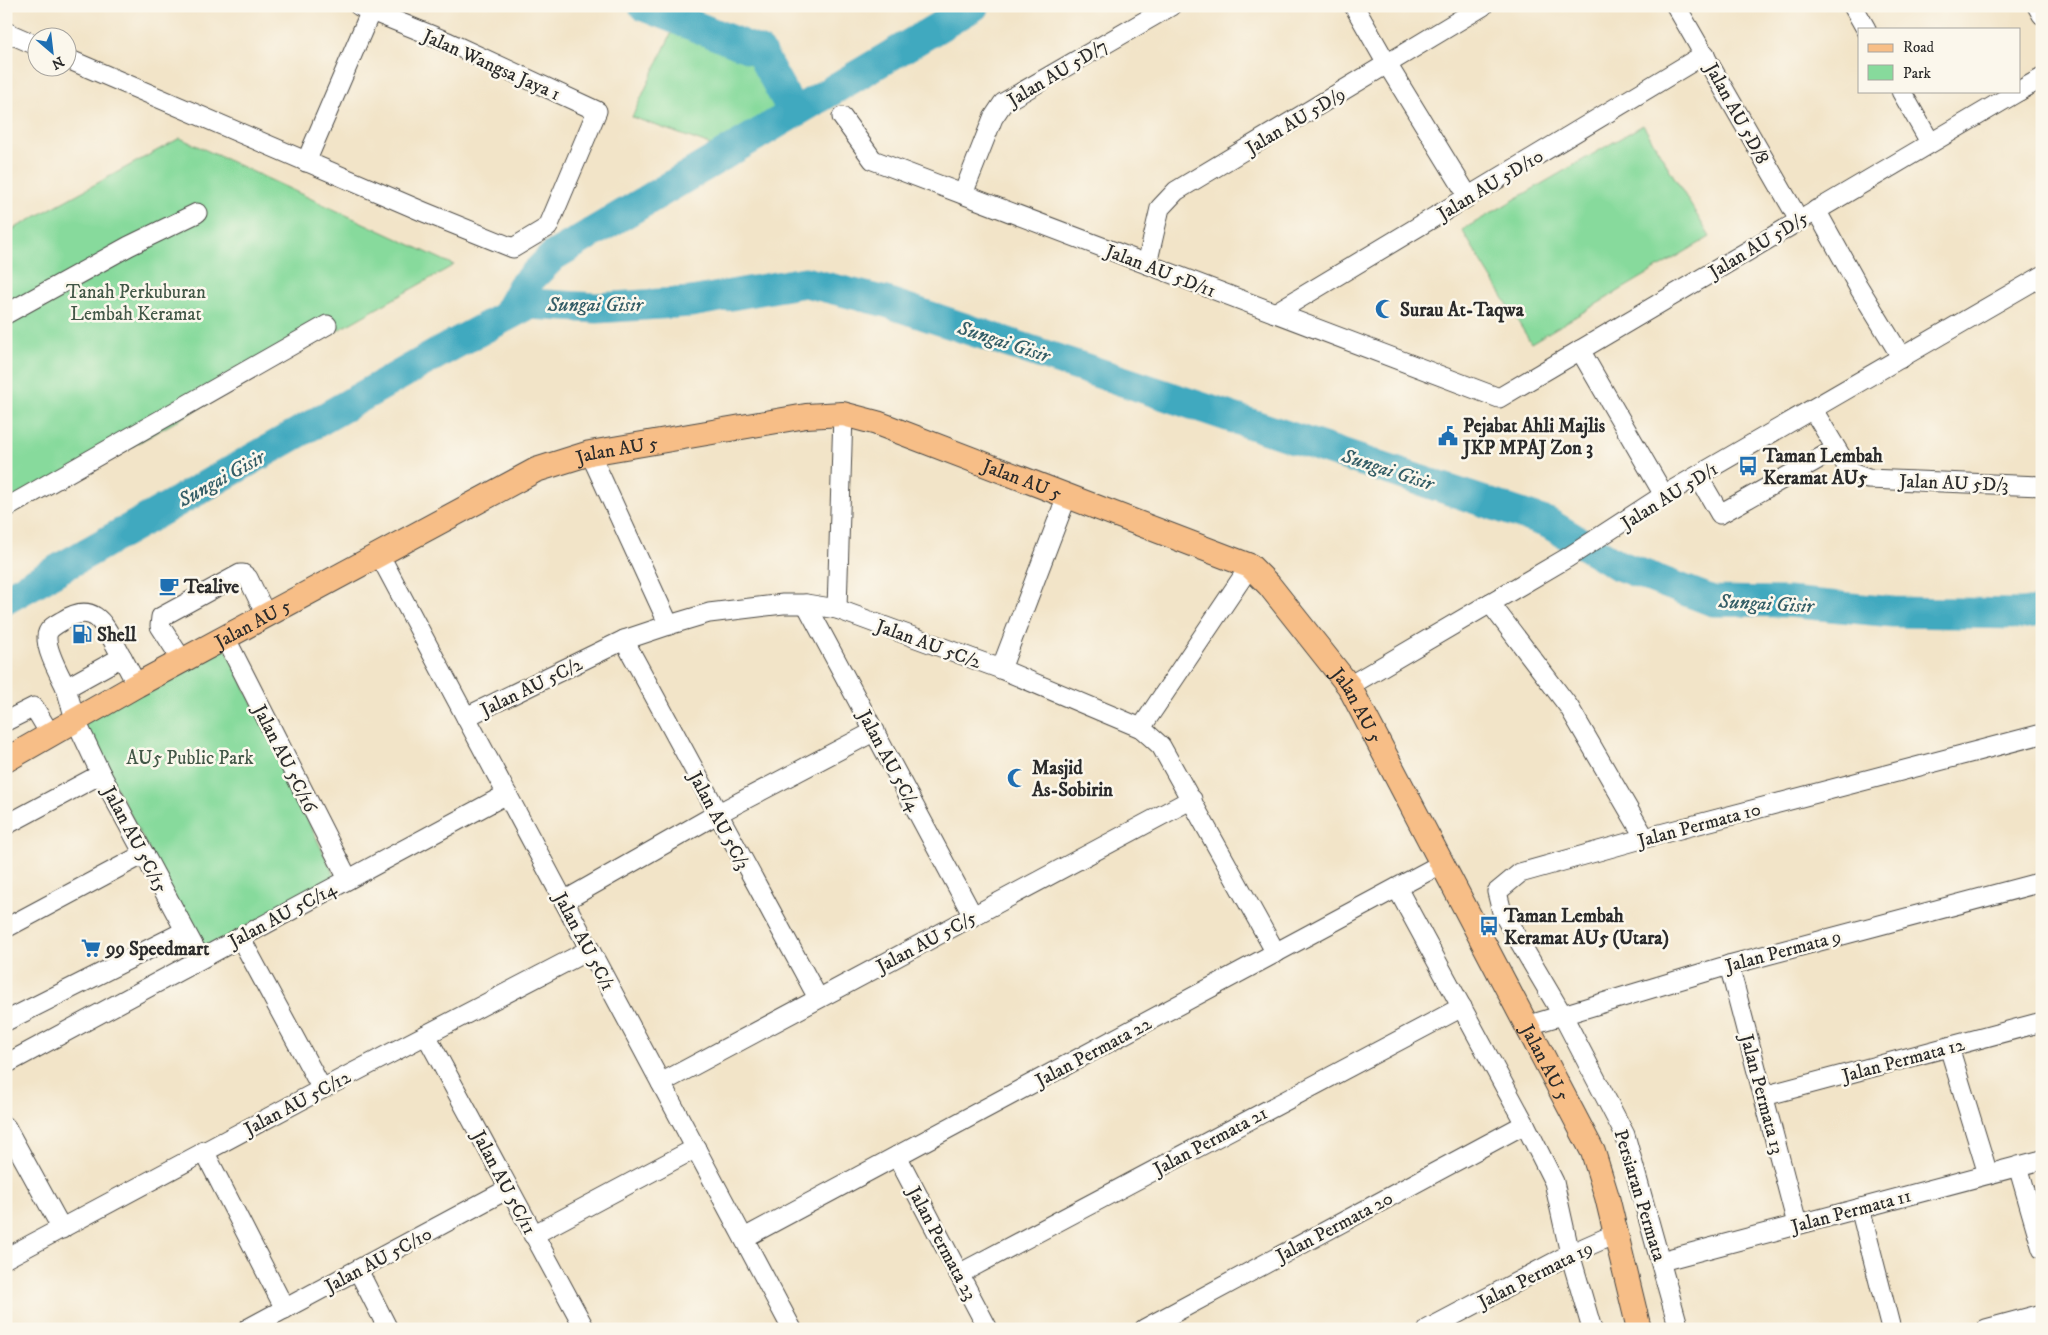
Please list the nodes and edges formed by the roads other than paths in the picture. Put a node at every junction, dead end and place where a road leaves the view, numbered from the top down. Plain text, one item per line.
1 (1171, 6) edge
2 (1354, 6) edge
3 (1483, 6) edge
4 (1676, 6) edge
5 (1853, 6) edge
6 (2037, 6) edge
7 (367, 8) edge
8 (2042, 15) edge
9 (1865, 28) edge
10 (6, 32) edge
11 (28, 42) edge
12 (1705, 54) junction
13 (78, 63) edge
14 (1387, 64) junction
15 (2042, 78) edge
16 (2020, 90) edge
17 (1902, 92) edge
18 (2017, 92) edge
19 (842, 117) dead end
20 (1930, 142) junction
21 (306, 162) junction
22 (963, 194) junction
23 (1468, 196) junction
24 (1816, 210) junction
25 (197, 213) dead end
26 (1799, 220) junction
27 (1147, 264) junction
28 (2042, 276) edge
29 (1275, 313) junction
30 (6, 314) edge
31 (327, 325) dead end
32 (1580, 350) junction
33 (1902, 358) junction
34 (1499, 398) joint
35 (1813, 410) junction
36 (843, 414) junction
37 (1836, 449) junction
38 (590, 453) junction
39 (1698, 476) junction
40 (2042, 486) edge
41 (1664, 495) junction
42 (1067, 496) junction
43 (6, 508) edge
44 (379, 554) junction
45 (1250, 566) junction
46 (1490, 603) junction
47 (806, 604) junction
48 (837, 609) junction
49 (266, 615) junction
50 (669, 625) junction
51 (225, 637) junction
52 (624, 640) junction
53 (122, 657) junction
54 (182, 660) junction
55 (1001, 669) junction
56 (137, 685) junction
57 (1349, 686) junction
58 (66, 688) junction
59 (466, 717) junction
60 (75, 719) junction
61 (6, 721) edge
62 (1141, 728) junction
63 (875, 731) junction
64 (50, 734) junction
65 (2042, 734) edge
66 (6, 760) edge
67 (101, 774) junction
68 (507, 794) junction
69 (1192, 799) junction
70 (717, 814) junction
71 (6, 825) edge
72 (1645, 838) junction
73 (144, 854) junction
74 (1442, 864) junction
75 (348, 879) junction
76 (2042, 882) edge
77 (1398, 888) junction
78 (564, 901) junction
79 (973, 916) junction
80 (6, 928) edge
81 (185, 931) junction
82 (240, 936) junction
83 (589, 950) junction
84 (1276, 953) junction
85 (200, 958) junction
86 (1729, 964) junction
87 (818, 998) junction
88 (1462, 1007) junction
89 (1562, 1014) junction
90 (6, 1021) edge
91 (2042, 1022) edge
92 (1526, 1026) junction
93 (426, 1035) junction
94 (1950, 1047) junction
95 (6, 1064) edge
96 (661, 1083) junction
97 (322, 1089) junction
98 (1764, 1096) junction
99 (1525, 1124) junction
100 (6, 1127) edge
101 (696, 1148) junction
102 (204, 1151) junction
103 (897, 1156) junction
104 (2042, 1160) edge
105 (2018, 1166) junction
106 (1988, 1174) junction
107 (508, 1189) junction
108 (1860, 1208) junction
109 (1797, 1224) junction
110 (62, 1228) junction
111 (1615, 1234) junction
112 (533, 1235) junction
113 (744, 1238) junction
114 (2042, 1249) edge
115 (1570, 1254) junction
116 (6, 1258) edge
117 (1661, 1261) junction
118 (358, 1270) junction
119 (959, 1274) junction
120 (285, 1309) junction
121 (2042, 1314) edge
122 (1462, 1320) edge
123 (247, 1329) edge
124 (388, 1329) edge
125 (585, 1329) edge
126 (792, 1329) edge
127 (988, 1329) edge
128 (1144, 1329) edge
129 (1428, 1329) edge
130 (1592, 1329) edge
131 (1639, 1329) edge
132 (1679, 1329) edge
133 (1891, 1329) edge
134 (1986, 1329) edge

1 - 22 street, Jalan AU 5D/7
2 - 14 street
3 - 14 street, Jalan AU 5D/9
4 - 12 street, Jalan AU 5D/8
5 - 9 street
6 - 8 street
7 - 21 street
7 - 21 street, Jalan Wangsa Jaya 1
10 - 11 street
12 - 23 street, Jalan AU 5D/10
12 - 26 street, Jalan AU 5D/8
13 - 21 street
14 - 23 street
14 - 27 street, Jalan AU 5D/9
15 - 16 street, Jalan AU 5D/5
17 - 20 street
18 - 20 street, Jalan AU 5D/5
19 - 22 street, Jalan AU 5D/11
20 - 24 street, Jalan AU 5D/5
22 - 27 street, Jalan AU 5D/11
23 - 29 street, Jalan AU 5D/10
24 - 26 street, Jalan AU 5D/5
24 - 33 street
25 - 30 street
26 - 32 street, Jalan AU 5D/5
27 - 29 street, Jalan AU 5D/11
28 - 33 street, Jalan AU 5D/1
29 - 34 street, Jalan AU 5D/11
31 - 43 street
32 - 34 street, Jalan AU 5D/5
32 - 41 street
33 - 35 street, Jalan AU 5D/1
35 - 37 street, Jalan AU 5D/3
35 - 39 street, Jalan AU 5D/1
36 - 38 main road, Jalan AU 5
36 - 42 main road, Jalan AU 5
36 - 48 street
37 - 39 street
37 - 40 street, Jalan AU 5D/3
38 - 44 main road, Jalan AU 5
38 - 50 street
39 - 41 street, Jalan AU 5D/1
41 - 46 street, Jalan AU 5D/1
42 - 45 main road, Jalan AU 5
42 - 55 street
44 - 49 main road, Jalan AU 5
44 - 59 street, Jalan AU 5C/1
45 - 57 main road, Jalan AU 5
45 - 62 street
46 - 57 street, Jalan AU 5D/1
46 - 72 street
47 - 48 street, Jalan AU 5C/2
47 - 50 street, Jalan AU 5C/2
47 - 63 street, Jalan AU 5C/4
48 - 55 street, Jalan AU 5C/2
49 - 51 main road, Jalan AU 5
49 - 54 street
50 - 52 street, Jalan AU 5C/2
51 - 54 main road, Jalan AU 5
51 - 75 street, Jalan AU 5C/16
52 - 59 street, Jalan AU 5C/2
52 - 70 street, Jalan AU 5C/3
53 - 56 street
53 - 58 street
53 - 58 street, Jalan AU 5C/15
54 - 56 main road, Jalan AU 5
55 - 62 street, Jalan AU 5C/2
56 - 60 main road, Jalan AU 5
57 - 74 main road, Jalan AU 5
58 - 60 street, Jalan AU 5C/15
59 - 68 street, Jalan AU 5C/1
60 - 64 main road, Jalan AU 5
60 - 67 street, Jalan AU 5C/15
61 - 64 street
62 - 69 street, Jalan AU 5C/2
63 - 70 street
63 - 79 street, Jalan AU 5C/4
64 - 66 main road, Jalan AU 5
65 - 72 street, Jalan Permata 10
67 - 71 street
67 - 73 street, Jalan AU 5C/15
68 - 75 street, Jalan AU 5C/14
68 - 78 street, Jalan AU 5C/1
69 - 79 street, Jalan AU 5C/5
69 - 84 street, Jalan AU 5C/2
70 - 78 street
70 - 87 street, Jalan AU 5C/3
72 - 89 street, Jalan Permata 10
73 - 80 street
73 - 81 street, Jalan AU 5C/15
74 - 77 street, Jalan Permata 22
74 - 92 main road, Jalan AU 5
75 - 82 street, Jalan AU 5C/14
76 - 86 street, Jalan Permata 9
77 - 84 street, Jalan Permata 22
77 - 88 street
78 - 83 street, Jalan AU 5C/1
79 - 87 street, Jalan AU 5C/5
81 - 85 street, Jalan AU 5C/15
81 - 90 street
82 - 85 street, Jalan AU 5C/14
82 - 97 street
83 - 93 street, Jalan AU 5C/12
83 - 96 street, Jalan AU 5C/1
84 - 103 street, Jalan Permata 22
85 - 95 street, Jalan AU 5C/14
86 - 89 street, Jalan Permata 9
86 - 98 street, Jalan Permata 13
87 - 96 street, Jalan AU 5C/5
88 - 99 street
88 - 119 street, Jalan Permata 21
89 - 92 street, Jalan Permata 9
89 - 117 street, Persiaran Permata
91 - 94 street, Jalan Permata 12
92 - 111 main road, Jalan AU 5
93 - 97 street, Jalan AU 5C/12
93 - 107 street, Jalan AU 5C/11
94 - 98 street, Jalan Permata 12
94 - 106 street
96 - 101 street, Jalan AU 5C/1
97 - 102 street, Jalan AU 5C/12
98 - 109 street, Jalan Permata 13
99 - 115 street
99 - 128 street, Jalan Permata 20
100 - 110 street
101 - 112 street
101 - 113 street, Jalan AU 5C/1
102 - 110 street, Jalan AU 5C/12
102 - 120 street
103 - 113 street, Jalan Permata 22
103 - 119 street, Jalan Permata 23
104 - 105 street, Jalan Permata 11
105 - 106 street, Jalan Permata 11
105 - 114 street
106 - 108 street, Jalan Permata 11
107 - 112 street, Jalan AU 5C/11
107 - 118 street, Jalan AU 5C/10
108 - 109 street, Jalan Permata 11
108 - 133 street
109 - 117 street, Jalan Permata 11
110 - 116 street, Jalan AU 5C/12
111 - 115 street, Jalan Permata 19
111 - 131 main road, Jalan AU 5
112 - 125 street, Jalan AU 5C/11
113 - 126 street, Jalan AU 5C/1
115 - 122 street, Jalan Permata 19
115 - 130 street
117 - 132 street, Persiaran Permata
118 - 120 street, Jalan AU 5C/10
118 - 124 street
119 - 127 street, Jalan Permata 23
120 - 123 street, Jalan AU 5C/10
121 - 134 street
122 - 129 street, Jalan Permata 19

